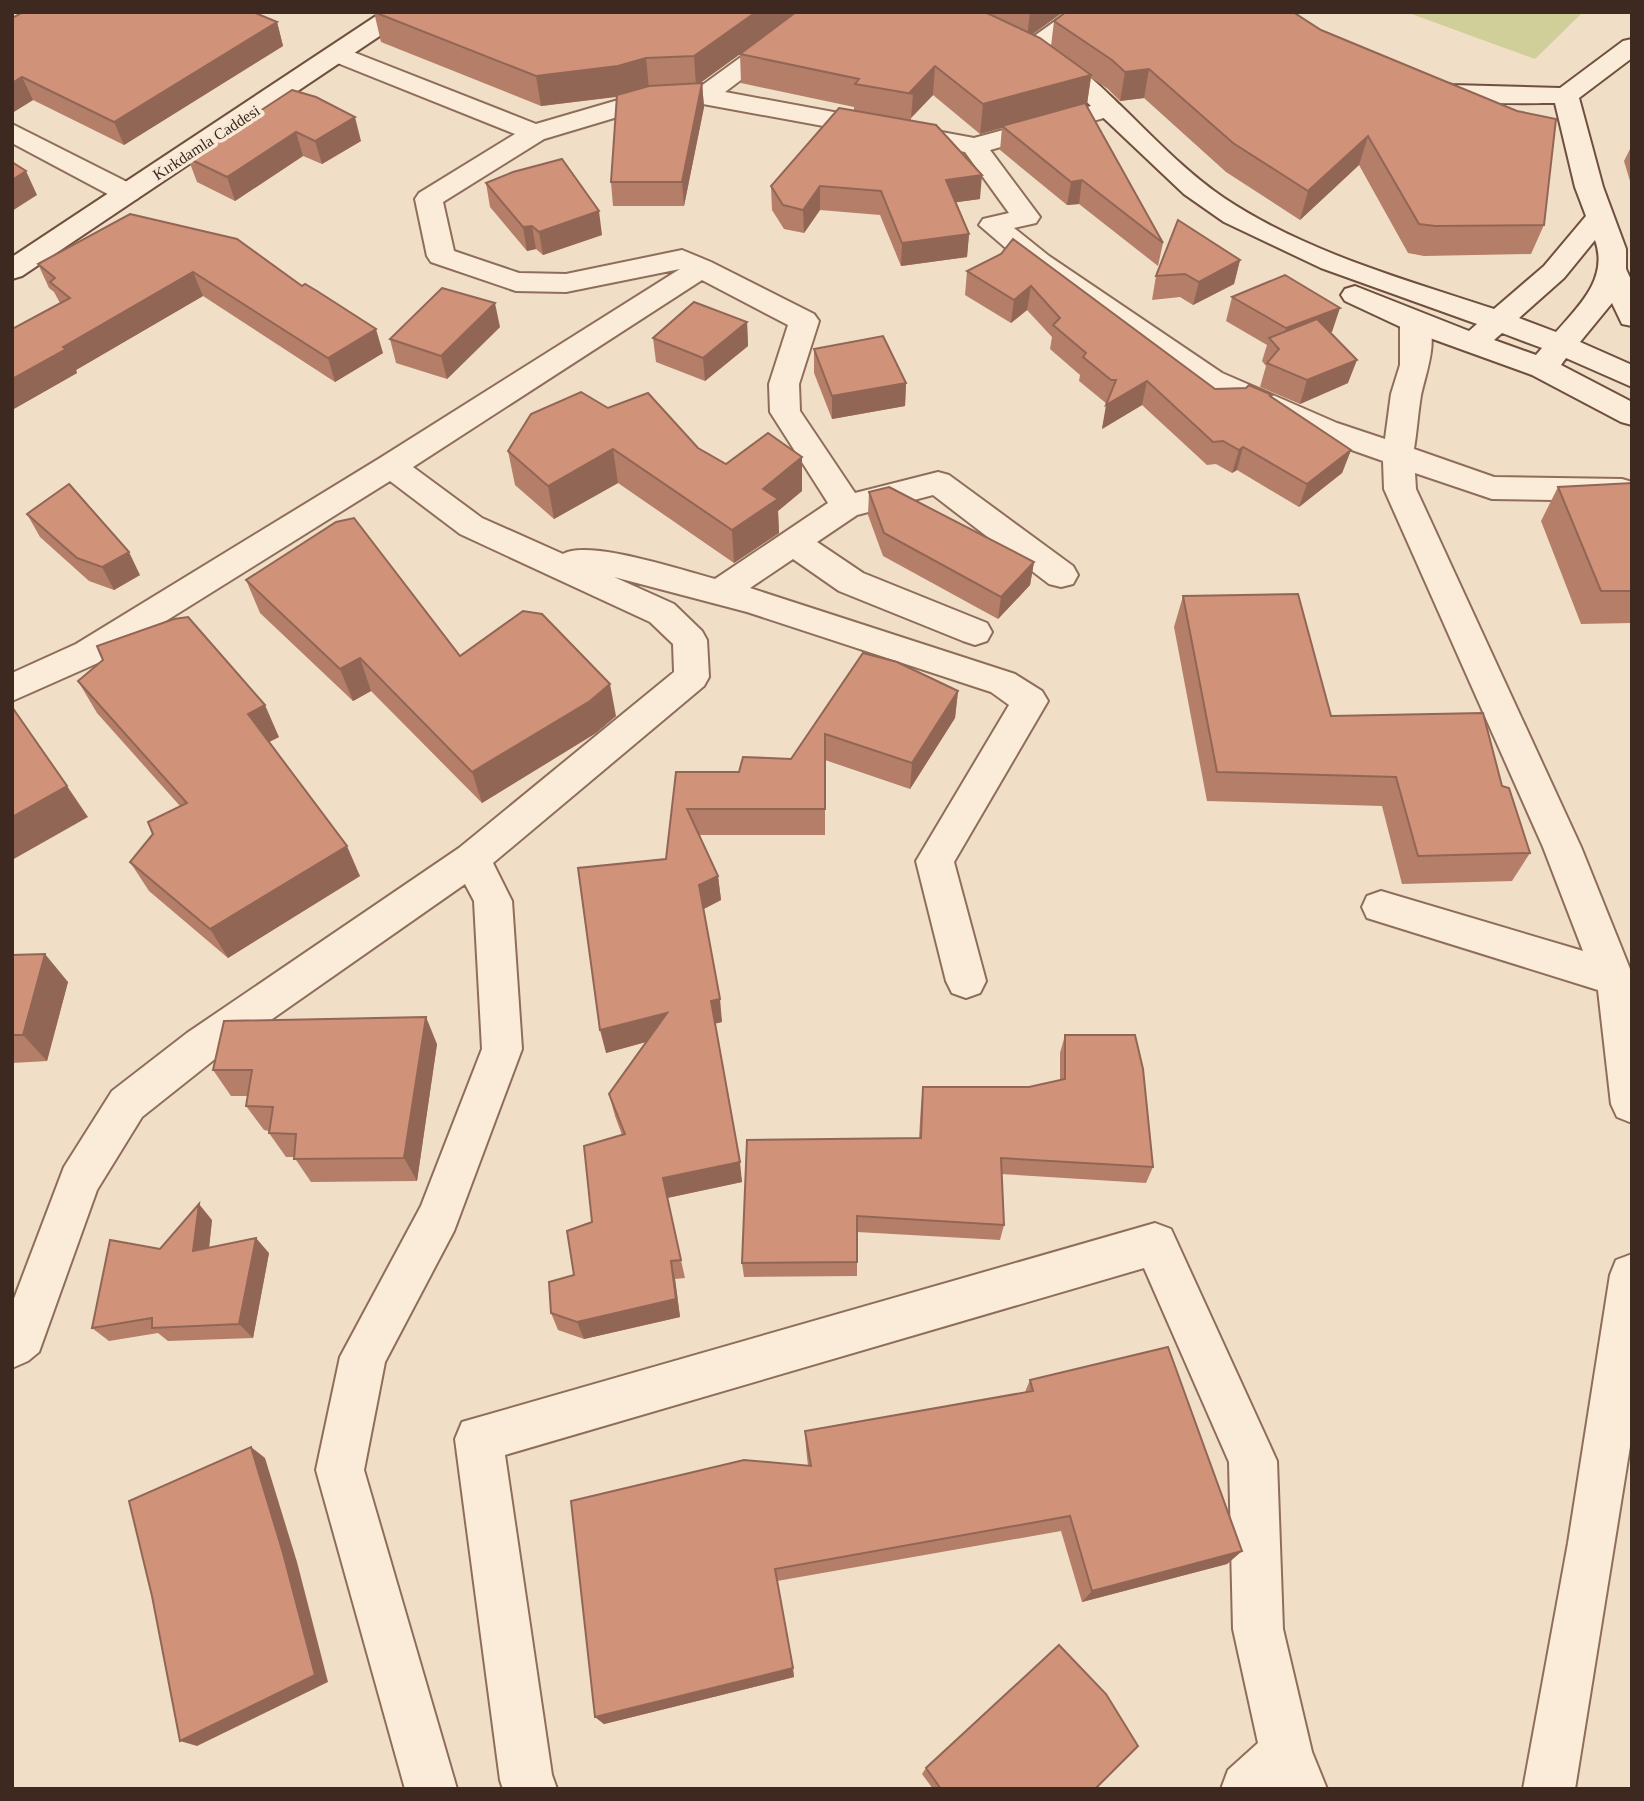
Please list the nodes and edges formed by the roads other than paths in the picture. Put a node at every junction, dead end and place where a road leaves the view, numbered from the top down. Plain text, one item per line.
1 (400, 12) edge
2 (819, 12) edge
3 (1084, 12) edge
4 (1632, 46) edge
5 (339, 55) junction
6 (1397, 77) edge
7 (702, 96) junction
8 (1566, 96) junction
9 (1109, 109) junction
10 (12, 132) edge
11 (535, 133) junction
12 (974, 146) junction
13 (1191, 188) junction
14 (127, 193) junction
15 (1600, 216) junction
16 (701, 268) junction
17 (1612, 269) junction
18 (12, 270) edge
19 (1632, 317) edge
20 (1497, 319) junction
21 (1415, 322) junction
22 (1474, 343) junction
23 (1551, 357) junction
24 (1632, 377) edge
25 (1632, 415) edge
26 (1398, 456) junction
27 (391, 466) junction
28 (1632, 500) edge
29 (847, 506) junction
30 (793, 542) junction
31 (536, 556) junction
32 (1061, 575) dead end
33 (719, 593) junction
34 (975, 632) dead end
35 (88, 653) junction
36 (12, 688) edge
37 (12, 694) edge
38 (472, 859) junction
39 (1381, 907) dead end
40 (1613, 976) junction
41 (966, 981) dead end
42 (1632, 1104) edge
43 (1632, 1275) edge
44 (12, 1345) edge
45 (1293, 1770) edge
46 (523, 1786) edge
47 (431, 1789) edge
48 (1247, 1789) edge
49 (1549, 1789) edge

1 - 5 street, Kırkdamla Caddesi
2 - 7 street
3 - 9 street
4 - 8 street
5 - 11 street
5 - 14 street, Kırkdamla Caddesi
6 - 8 street
7 - 11 street
7 - 12 street
8 - 15 street
9 - 12 street
9 - 13 street
10 - 14 street
11 - 16 street
12 - 26 street
13 - 20 street
13 - 21 street
14 - 18 street, Kırkdamla Caddesi
15 - 17 street
15 - 20 street
16 - 27 street
16 - 29 street
17 - 19 street
17 - 23 street
20 - 22 street
20 - 23 street
21 - 22 street
21 - 26 street
22 - 23 street
23 - 24 street
23 - 25 street
26 - 28 street
26 - 40 street
27 - 31 street
27 - 35 street
29 - 30 street
29 - 32 street
30 - 33 street
30 - 34 street
31 - 33 street
31 - 38 street
33 - 41 street
35 - 36 street
35 - 37 street
38 - 44 street
38 - 47 street
39 - 40 street
40 - 42 street
43 - 49 street
45 - 46 street
45 - 48 street

